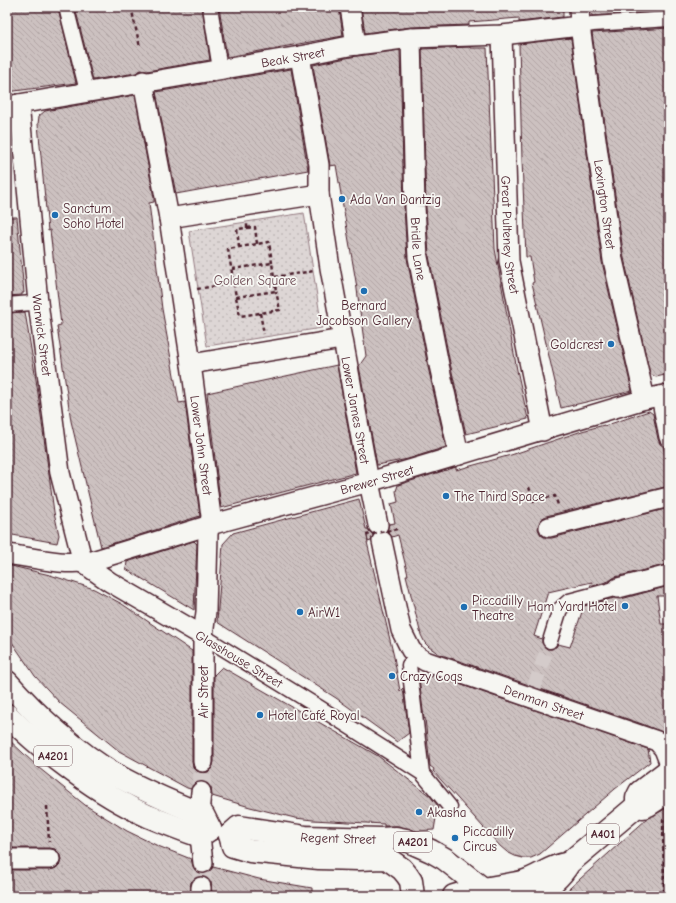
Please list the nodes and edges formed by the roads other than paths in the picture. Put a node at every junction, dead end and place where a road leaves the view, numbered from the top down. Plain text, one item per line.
1 (66, 7) edge
2 (210, 7) edge
3 (350, 7) edge
4 (579, 7) edge
5 (669, 19) edge
6 (580, 26) junction
7 (502, 35) junction
8 (411, 38) junction
9 (356, 45) junction
10 (300, 56) junction
11 (220, 69) junction
12 (143, 82) junction
13 (87, 91) junction
14 (13, 105) edge
15 (319, 194) junction
16 (169, 218) junction
17 (32, 303) dead end
18 (7, 305) edge
19 (342, 339) junction
20 (191, 364) junction
21 (659, 396) edge
22 (543, 431) junction
23 (669, 437) edge
24 (459, 455) junction
25 (369, 482) junction
26 (669, 497) edge
27 (210, 525) junction
28 (549, 527) dead end
29 (7, 554) edge
30 (83, 563) junction
31 (669, 575) edge
32 (618, 588) joint
33 (203, 636) junction
34 (550, 641) tunnel mouth
35 (410, 657) junction
36 (7, 682) edge
37 (7, 715) edge
38 (203, 762) tunnel mouth
39 (669, 762) edge
40 (669, 770) edge
41 (422, 773) junction
42 (669, 791) edge
43 (201, 792) tunnel mouth
44 (637, 805) junction
45 (450, 807) dead end
46 (210, 828) junction
47 (7, 859) edge
48 (50, 859) road end
49 (203, 863) tunnel mouth
50 (569, 863) junction
51 (488, 892) edge
52 (413, 896) edge
53 (454, 896) edge
54 (534, 896) edge

1 - 13 street
2 - 11 street
3 - 9 street
4 - 6 street, Lexington Street
5 - 6 street
6 - 7 street, Beak Street
6 - 21 street, Lexington Street
7 - 8 street, Beak Street
7 - 22 street, Great Pulteney Street
8 - 9 street, Beak Street
8 - 24 street, Bridle Lane
9 - 10 street, Beak Street
10 - 11 street, Beak Street
10 - 15 street
11 - 12 street, Beak Street
12 - 13 street, Beak Street
12 - 16 street
13 - 14 street, Beak Street
14 - 30 street, Warwick Street
15 - 16 street
15 - 19 street
16 - 20 street
17 - 18 street
19 - 20 street
19 - 25 street, Lower James Street
20 - 27 street, Lower John Street
21 - 22 street, Brewer Street
21 - 23 street, Lexington Street
22 - 24 street, Brewer Street
24 - 25 street, Brewer Street
25 - 27 street, Brewer Street
25 - 35 street, Lower James Street
26 - 28 street
27 - 30 street, Brewer Street
27 - 33 street, Air Street
29 - 30 street
30 - 33 street, Glasshouse Street
31 - 32 street
32 - 34 street
33 - 38 street, Air Street
33 - 41 street, Glasshouse Street
35 - 39 street, Denman Street
35 - 41 street
36 - 46 main road, Regent Street / A4201
37 - 46 main road, Regent Street / A4201
40 - 44 main road, A401
41 - 45 street, Glasshouse Street
42 - 44 main road, A401
43 - 46 street
44 - 50 main road, A401
46 - 49 street
46 - 51 main road, Regent Street / A4201
46 - 52 main road, Regent Street / A4201
47 - 48 street
50 - 51 main road, A401
50 - 54 main road
51 - 53 main road

